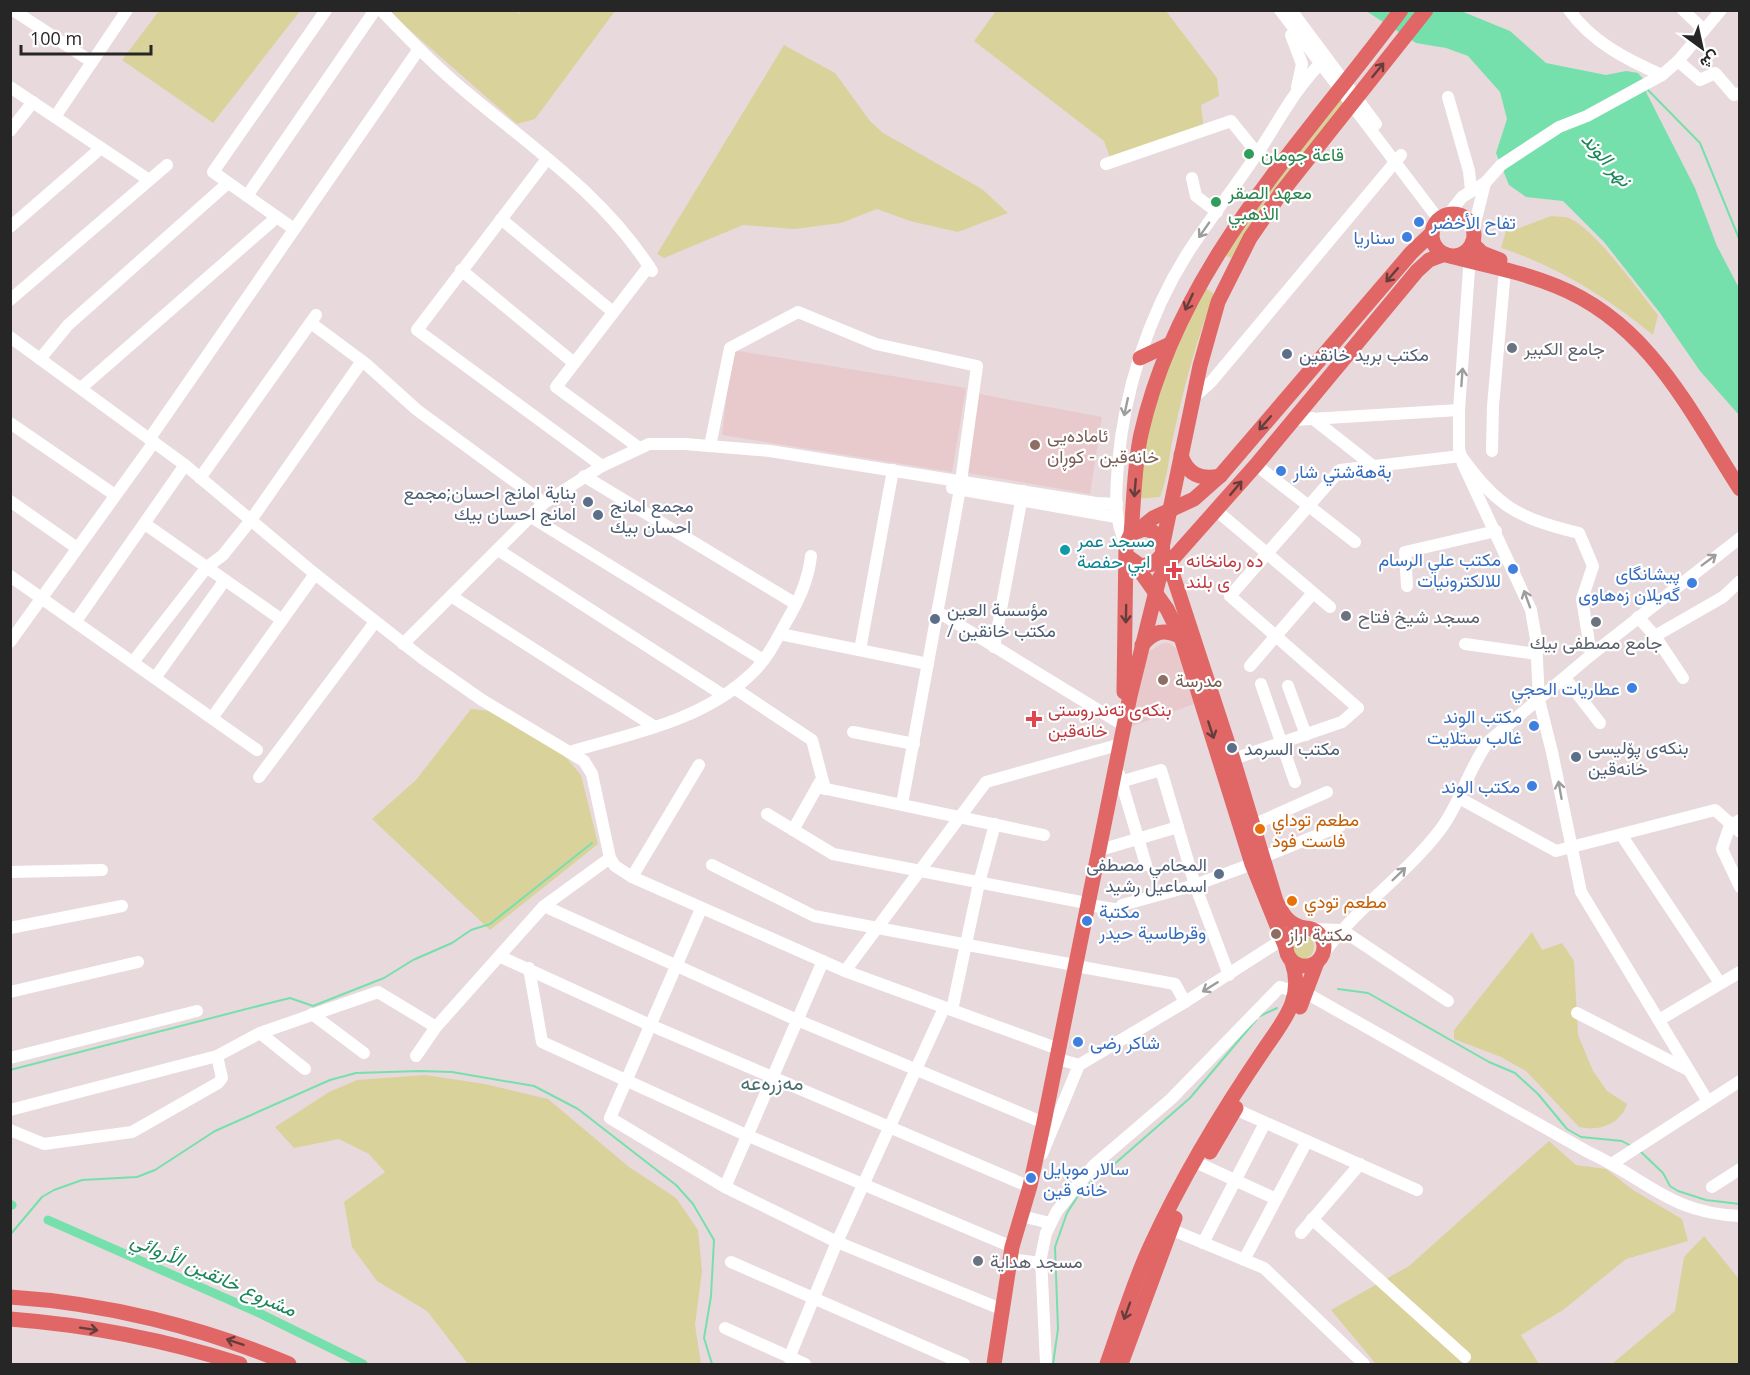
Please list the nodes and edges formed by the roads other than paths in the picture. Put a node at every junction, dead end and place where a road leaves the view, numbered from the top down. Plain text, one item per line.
1 (13, 10) edge
2 (127, 10) edge
3 (326, 10) edge
4 (375, 10) edge
5 (381, 10) edge
6 (1280, 10) edge
7 (1291, 10) edge
8 (1401, 10) edge
9 (1426, 10) edge
10 (1569, 10) edge
11 (1683, 10) edge
12 (1721, 10) edge
13 (1704, 30) junction
14 (419, 49) junction
15 (1678, 61) junction
16 (92, 62) junction
17 (1322, 62) junction
18 (1662, 75) junction
19 (10, 87) edge
20 (1294, 93) junction
21 (1740, 93) edge
22 (1448, 97) dead end
23 (33, 102) junction
24 (55, 117) junction
25 (10, 131) edge
26 (101, 148) junction
27 (1257, 153) junction
28 (1398, 158) junction
29 (547, 159) junction
30 (1106, 164) dead end
31 (167, 165) dead end
32 (1192, 178) dead end
33 (149, 180) junction
34 (228, 183) junction
35 (1485, 183) junction
36 (1471, 190) junction
37 (247, 196) junction
38 (1217, 212) junction
39 (277, 217) junction
40 (501, 219) junction
41 (1441, 221) junction
42 (10, 227) edge
43 (294, 229) junction
44 (1471, 246) junction
45 (1448, 255) junction
46 (461, 270) junction
47 (1505, 270) junction
48 (10, 300) edge
49 (613, 312) junction
50 (10, 338) edge
51 (1170, 344) junction
52 (40, 358) junction
53 (1140, 358) junction
54 (362, 362) junction
55 (574, 363) junction
56 (81, 388) junction
57 (1194, 397) junction
58 (1459, 410) junction
59 (1303, 416) junction
60 (10, 423) edge
61 (152, 440) junction
62 (710, 446) junction
63 (638, 447) junction
64 (1492, 451) dead end
65 (1181, 455) junction
66 (1461, 456) junction
67 (1362, 457) junction
68 (185, 465) junction
69 (1256, 465) junction
70 (602, 466) junction
71 (1373, 466) junction
72 (1351, 469) junction
73 (893, 474) junction
74 (1740, 474) edge
75 (584, 476) junction
76 (1220, 476) junction
77 (200, 478) junction
78 (961, 485) junction
79 (1740, 489) edge
80 (114, 495) junction
81 (1022, 495) junction
82 (10, 501) edge
83 (544, 503) junction
84 (1309, 506) junction
85 (1116, 510) junction
86 (1172, 510) junction
87 (1217, 511) junction
88 (531, 517) junction
89 (251, 520) junction
90 (145, 524) junction
91 (1496, 531) junction
92 (1740, 538) edge
93 (1355, 542) dead end
94 (1131, 545) junction
95 (1163, 546) junction
96 (77, 548) junction
97 (498, 550) junction
98 (1267, 554) junction
99 (812, 556) dead end
100 (1169, 563) junction
101 (207, 567) junction
102 (315, 574) junction
103 (10, 576) edge
104 (225, 580) junction
105 (1740, 581) edge
106 (1407, 586) dead end
107 (1156, 591) junction
108 (1312, 593) junction
109 (452, 596) junction
110 (42, 597) junction
111 (796, 604) junction
112 (1330, 607) dead end
113 (938, 612) junction
114 (1638, 617) junction
115 (282, 620) junction
116 (76, 621) junction
117 (375, 622) junction
118 (780, 634) junction
119 (1655, 636) junction
120 (1181, 637) junction
121 (1276, 638) junction
122 (10, 642) edge
123 (402, 644) junction
124 (1465, 644) dead end
125 (1142, 645) junction
126 (994, 647) junction
127 (860, 650) junction
128 (1537, 654) junction
129 (1592, 655) junction
130 (763, 660) junction
131 (133, 662) junction
132 (928, 664) junction
133 (1250, 666) dead end
134 (155, 678) junction
135 (1565, 678) junction
136 (1683, 678) dead end
137 (1261, 684) dead end
138 (1288, 686) dead end
139 (734, 688) junction
140 (723, 695) junction
141 (1539, 700) junction
142 (212, 718) junction
143 (1118, 722) junction
144 (1600, 723) dead end
145 (656, 727) junction
146 (854, 732) dead end
147 (1306, 735) junction
148 (1281, 743) junction
149 (914, 744) junction
150 (1114, 746) junction
151 (257, 750) dead end
152 (569, 752) junction
153 (1227, 761) junction
154 (699, 765) dead end
155 (259, 777) dead end
156 (1117, 777) junction
157 (1295, 783) dead end
158 (821, 785) junction
159 (1327, 792) dead end
160 (1459, 798) junction
161 (902, 804) junction
162 (766, 814) dead end
163 (960, 816) junction
164 (995, 824) junction
165 (1253, 825) junction
166 (1340, 826) dead end
167 (1736, 826) edge
168 (1178, 827) junction
169 (794, 831) junction
170 (1044, 835) dead end
171 (1622, 836) junction
172 (1137, 839) junction
173 (1570, 848) junction
174 (1100, 850) junction
175 (610, 858) junction
176 (1257, 861) junction
177 (712, 865) dead end
178 (1146, 865) dead end
179 (102, 870) dead end
180 (920, 871) junction
181 (10, 872) edge
182 (632, 877) junction
183 (979, 883) junction
184 (1195, 885) junction
185 (1740, 887) edge
186 (1085, 903) junction
187 (122, 906) dead end
188 (544, 906) junction
189 (701, 909) junction
190 (10, 928) edge
191 (877, 928) junction
192 (1342, 930) junction
193 (1294, 940) junction
194 (967, 945) junction
195 (501, 957) junction
196 (1319, 959) junction
197 (823, 961) junction
198 (138, 962) dead end
199 (1073, 965) junction
200 (676, 966) junction
201 (529, 968) junction
202 (845, 971) junction
203 (1740, 972) edge
204 (1229, 975) junction
205 (1720, 983) junction
206 (10, 992) edge
207 (1302, 992) junction
208 (1448, 1000) dead end
209 (1185, 1002) junction
210 (948, 1009) junction
211 (197, 1011) dead end
212 (1577, 1013) dead end
213 (312, 1014) junction
214 (797, 1020) junction
215 (1659, 1020) junction
216 (650, 1025) junction
217 (436, 1027) junction
218 (260, 1033) junction
219 (364, 1053) dead end
220 (1055, 1053) junction
221 (217, 1056) junction
222 (416, 1056) dead end
223 (10, 1058) edge
224 (1079, 1065) junction
225 (305, 1069) dead end
226 (915, 1069) junction
227 (1687, 1069) junction
228 (771, 1077) junction
229 (626, 1081) junction
230 (1740, 1081) edge
231 (1707, 1100) junction
232 (1235, 1109) junction
233 (10, 1110) edge
234 (1037, 1120) junction
235 (1265, 1123) junction
236 (889, 1127) junction
237 (10, 1130) edge
238 (746, 1135) junction
239 (1307, 1141) junction
240 (1613, 1163) junction
241 (1360, 1164) junction
242 (1202, 1165) junction
243 (1740, 1169) edge
244 (1236, 1181) junction
245 (1027, 1182) junction
246 (865, 1185) junction
247 (725, 1187) junction
248 (1712, 1187) dead end
249 (1417, 1190) dead end
250 (1276, 1199) junction
251 (1021, 1216) junction
252 (1740, 1216) edge
253 (1312, 1219) junction
254 (1050, 1223) junction
255 (1170, 1228) junction
256 (1300, 1233) dead end
257 (837, 1242) junction
258 (1203, 1243) junction
259 (1008, 1252) junction
260 (1244, 1260) junction
261 (731, 1262) dead end
262 (1041, 1263) junction
263 (10, 1298) edge
264 (50, 1300) junction
265 (814, 1300) junction
266 (996, 1307) junction
267 (10, 1319) edge
268 (47, 1322) junction
269 (725, 1328) dead end
270 (1465, 1357) dead end
271 (789, 1358) junction
272 (803, 1364) edge
273 (240, 1365) edge
274 (289, 1365) edge
275 (964, 1365) edge
276 (987, 1365) edge
277 (994, 1365) edge
278 (1047, 1365) edge
279 (1107, 1365) edge
280 (1121, 1365) edge
281 (1364, 1365) edge

1 - 16 street
2 - 16 street
3 - 34 street
4 - 37 street
5 - 14 street
6 - 17 street
6 - 20 street
7 - 17 street
8 -> 51 main road
57 -> 9 main road
10 - 18 street
11 - 13 street
12 - 13 street
13 - 15 street
14 - 29 street
14 - 43 street
15 - 18 street
15 - 21 street
16 - 24 street
17 - 20 street
17 - 28 street
18 - 35 street
19 - 23 street
20 - 27 street
22 - 36 street
23 - 24 street
23 - 25 street
24 - 26 street
26 - 33 street
26 - 42 street
27 - 30 street
27 - 38 street
28 - 41 street
28 - 57 street
29 - 40 street
29 - 49 street
31 - 33 street
32 - 38 street
33 - 48 street
34 - 37 street
34 - 52 street
35 - 36 street
35 - 44 street
36 - 41 street
37 - 39 street
38 -> 53 street
39 - 43 street
39 - 56 street
40 - 46 street
40 - 49 street
41 - 44 main road
41 - 45 main road
41 -> 76 main road
43 - 61 street
44 - 45 main road
44 - 47 main road
58 -> 44 street
44 - 74 main road
45 - 59 main road
46 - 55 street
46 - 70 street
47 - 64 street
47 - 79 main road
49 - 55 street
50 - 52 street
51 - 53 main road
51 -> 94 main road
52 - 56 street
53 -> 85 street
54 - 77 street
54 - 83 street
54 - 89 street
55 - 63 street
56 - 61 street
57 - 65 main road
58 - 59 street
58 - 66 street
59 - 67 street
59 - 69 main road
60 - 80 street
61 - 68 street
61 - 80 street
62 - 63 street
62 - 73 street
62 - 78 street
63 - 70 street
65 - 76 main road
65 - 86 main road
66 - 71 street
66 - 91 street
66 - 129 street
67 - 71 street
67 - 72 street
68 - 77 street
68 - 90 street
69 - 84 street
87 -> 69 main road
70 - 75 street
71 - 72 street
72 - 84 street
73 - 78 street
73 - 127 street
75 - 83 street
75 - 111 street
76 - 86 main road
77 - 89 street
78 - 81 street
78 - 113 street
80 - 96 street
81 - 85 street
81 - 126 street
82 - 96 street
83 - 88 street
84 - 93 street
84 - 98 street
85 - 94 street
86 - 94 main road
86 - 95 main road
87 - 98 street
87 - 100 main road
88 - 97 street
88 - 130 street
89 - 101 street
89 - 102 street
90 - 101 street
90 - 116 street
91 - 106 street
128 -> 91 street
114 -> 92 street
94 - 95 main road
94 - 95 main road
94 - 107 main road
94 -> 143 main road
95 - 100 main road
96 - 110 street
97 - 109 street
97 - 140 street
98 - 108 street
98 - 121 street
99 - 111 street
100 - 107 main road
100 - 153 main road
101 - 104 street
101 - 131 street
102 - 115 street
102 - 117 street
103 - 110 street
104 - 115 street
104 - 134 street
105 - 119 street
107 - 120 main road
107 - 125 main road
108 - 112 street
108 - 121 street
109 - 123 street
109 - 145 street
110 - 116 street
110 - 122 street
111 - 118 street
113 - 126 street
113 - 132 street
114 - 119 street
114 - 129 street
115 - 142 street
116 - 131 street
117 - 123 street
117 - 155 street
118 - 127 street
118 - 130 street
119 - 136 street
120 - 125 main road
120 -> 153 main road
121 - 133 street
121 - 147 street
123 - 152 street
124 - 128 street
125 - 156 main road
126 - 143 street
127 - 132 street
128 - 141 street
129 - 135 street
130 - 139 street
131 - 134 street
132 - 149 street
134 - 142 street
135 - 141 street
135 - 144 street
137 - 148 street
138 - 147 street
139 - 140 street
139 - 158 street
140 - 145 street
141 - 160 street
173 -> 141 street
142 - 151 street
143 - 150 main road
145 - 152 street
146 - 149 street
147 - 148 street
148 - 153 street
148 - 157 street
149 - 161 street
150 - 163 street
150 - 186 main road
152 - 175 street
153 - 165 main road
153 - 176 main road
154 - 182 street
156 - 168 street
156 - 172 street
156 - 174 main road
158 - 161 street
158 - 169 street
159 - 165 street
160 - 173 street
192 -> 160 street
161 - 163 street
162 - 169 street
163 - 164 street
163 - 180 street
164 - 170 street
164 - 183 street
165 - 176 main road
166 - 176 street
167 - 171 street
167 - 185 street
168 - 172 street
168 - 184 street
169 - 180 street
171 - 173 street
171 - 205 street
172 - 174 street
172 - 178 street
173 - 215 street
174 - 186 main road
175 - 182 street
175 - 188 street
176 - 184 street
176 - 193 main road
176 - 193 main road
177 - 191 street
179 - 181 street
180 - 183 street
180 - 191 street
182 - 189 street
183 - 186 street
183 - 194 street
184 - 186 street
184 - 204 street
186 - 199 main road
187 - 190 street
188 - 195 street
188 - 200 street
189 - 197 street
189 - 200 street
191 - 194 street
191 - 202 street
192 - 193 street
192 - 196 street
192 - 208 street
193 - 196 main road
193 - 196 main road
193 - 204 street
193 - 207 main road
194 - 199 street
194 - 210 street
195 - 201 street
195 - 217 street
196 - 207 main road
197 - 202 street
197 - 214 street
198 - 206 street
199 - 209 street
199 - 220 main road
200 - 214 street
200 - 216 street
201 - 216 street
201 - 229 street
202 - 210 street
203 - 205 street
204 -> 209 street
205 - 215 street
207 - 232 main road
207 - 240 street
207 - 254 street
207 -> 279 main road
209 - 224 street
210 - 220 street
210 - 226 street
211 - 223 street
212 - 227 street
213 - 217 street
213 - 218 street
213 - 219 street
214 - 226 street
214 - 228 street
215 - 227 street
216 - 228 street
216 - 229 street
217 - 222 street
218 - 221 street
218 - 225 street
220 - 224 street
220 - 234 main road
220 - 245 main road
221 - 233 street
221 - 237 street
224 - 245 street
226 - 234 street
226 - 236 street
227 - 231 street
228 - 236 street
228 - 238 street
229 - 238 street
229 - 247 street
230 - 231 street
231 - 240 street
232 - 235 street
232 - 242 main road
234 - 245 main road
235 - 239 street
235 - 244 street
236 - 245 street
236 - 246 street
238 - 246 street
238 - 247 street
239 - 241 street
239 - 250 street
240 - 252 street
241 - 249 street
241 - 253 street
242 - 244 street
242 - 255 main road
243 - 248 street
244 - 250 street
244 - 258 street
245 - 251 main road
245 - 259 main road
246 - 257 street
246 - 259 street
247 - 257 street
250 - 260 street
251 - 254 street
251 - 259 main road
253 - 256 street
253 - 270 street
254 - 262 street
255 - 258 street
255 - 280 main road
257 - 265 street
257 - 266 street
258 - 260 street
259 - 262 street
259 - 266 main road
259 - 277 main road
260 - 281 street
261 - 265 street
262 - 278 street
263 - 264 main road
264 - 268 main road
274 -> 264 main road
265 - 271 street
265 - 275 street
266 - 276 main road
267 - 268 main road
268 -> 273 main road
269 - 271 street
271 - 272 street

